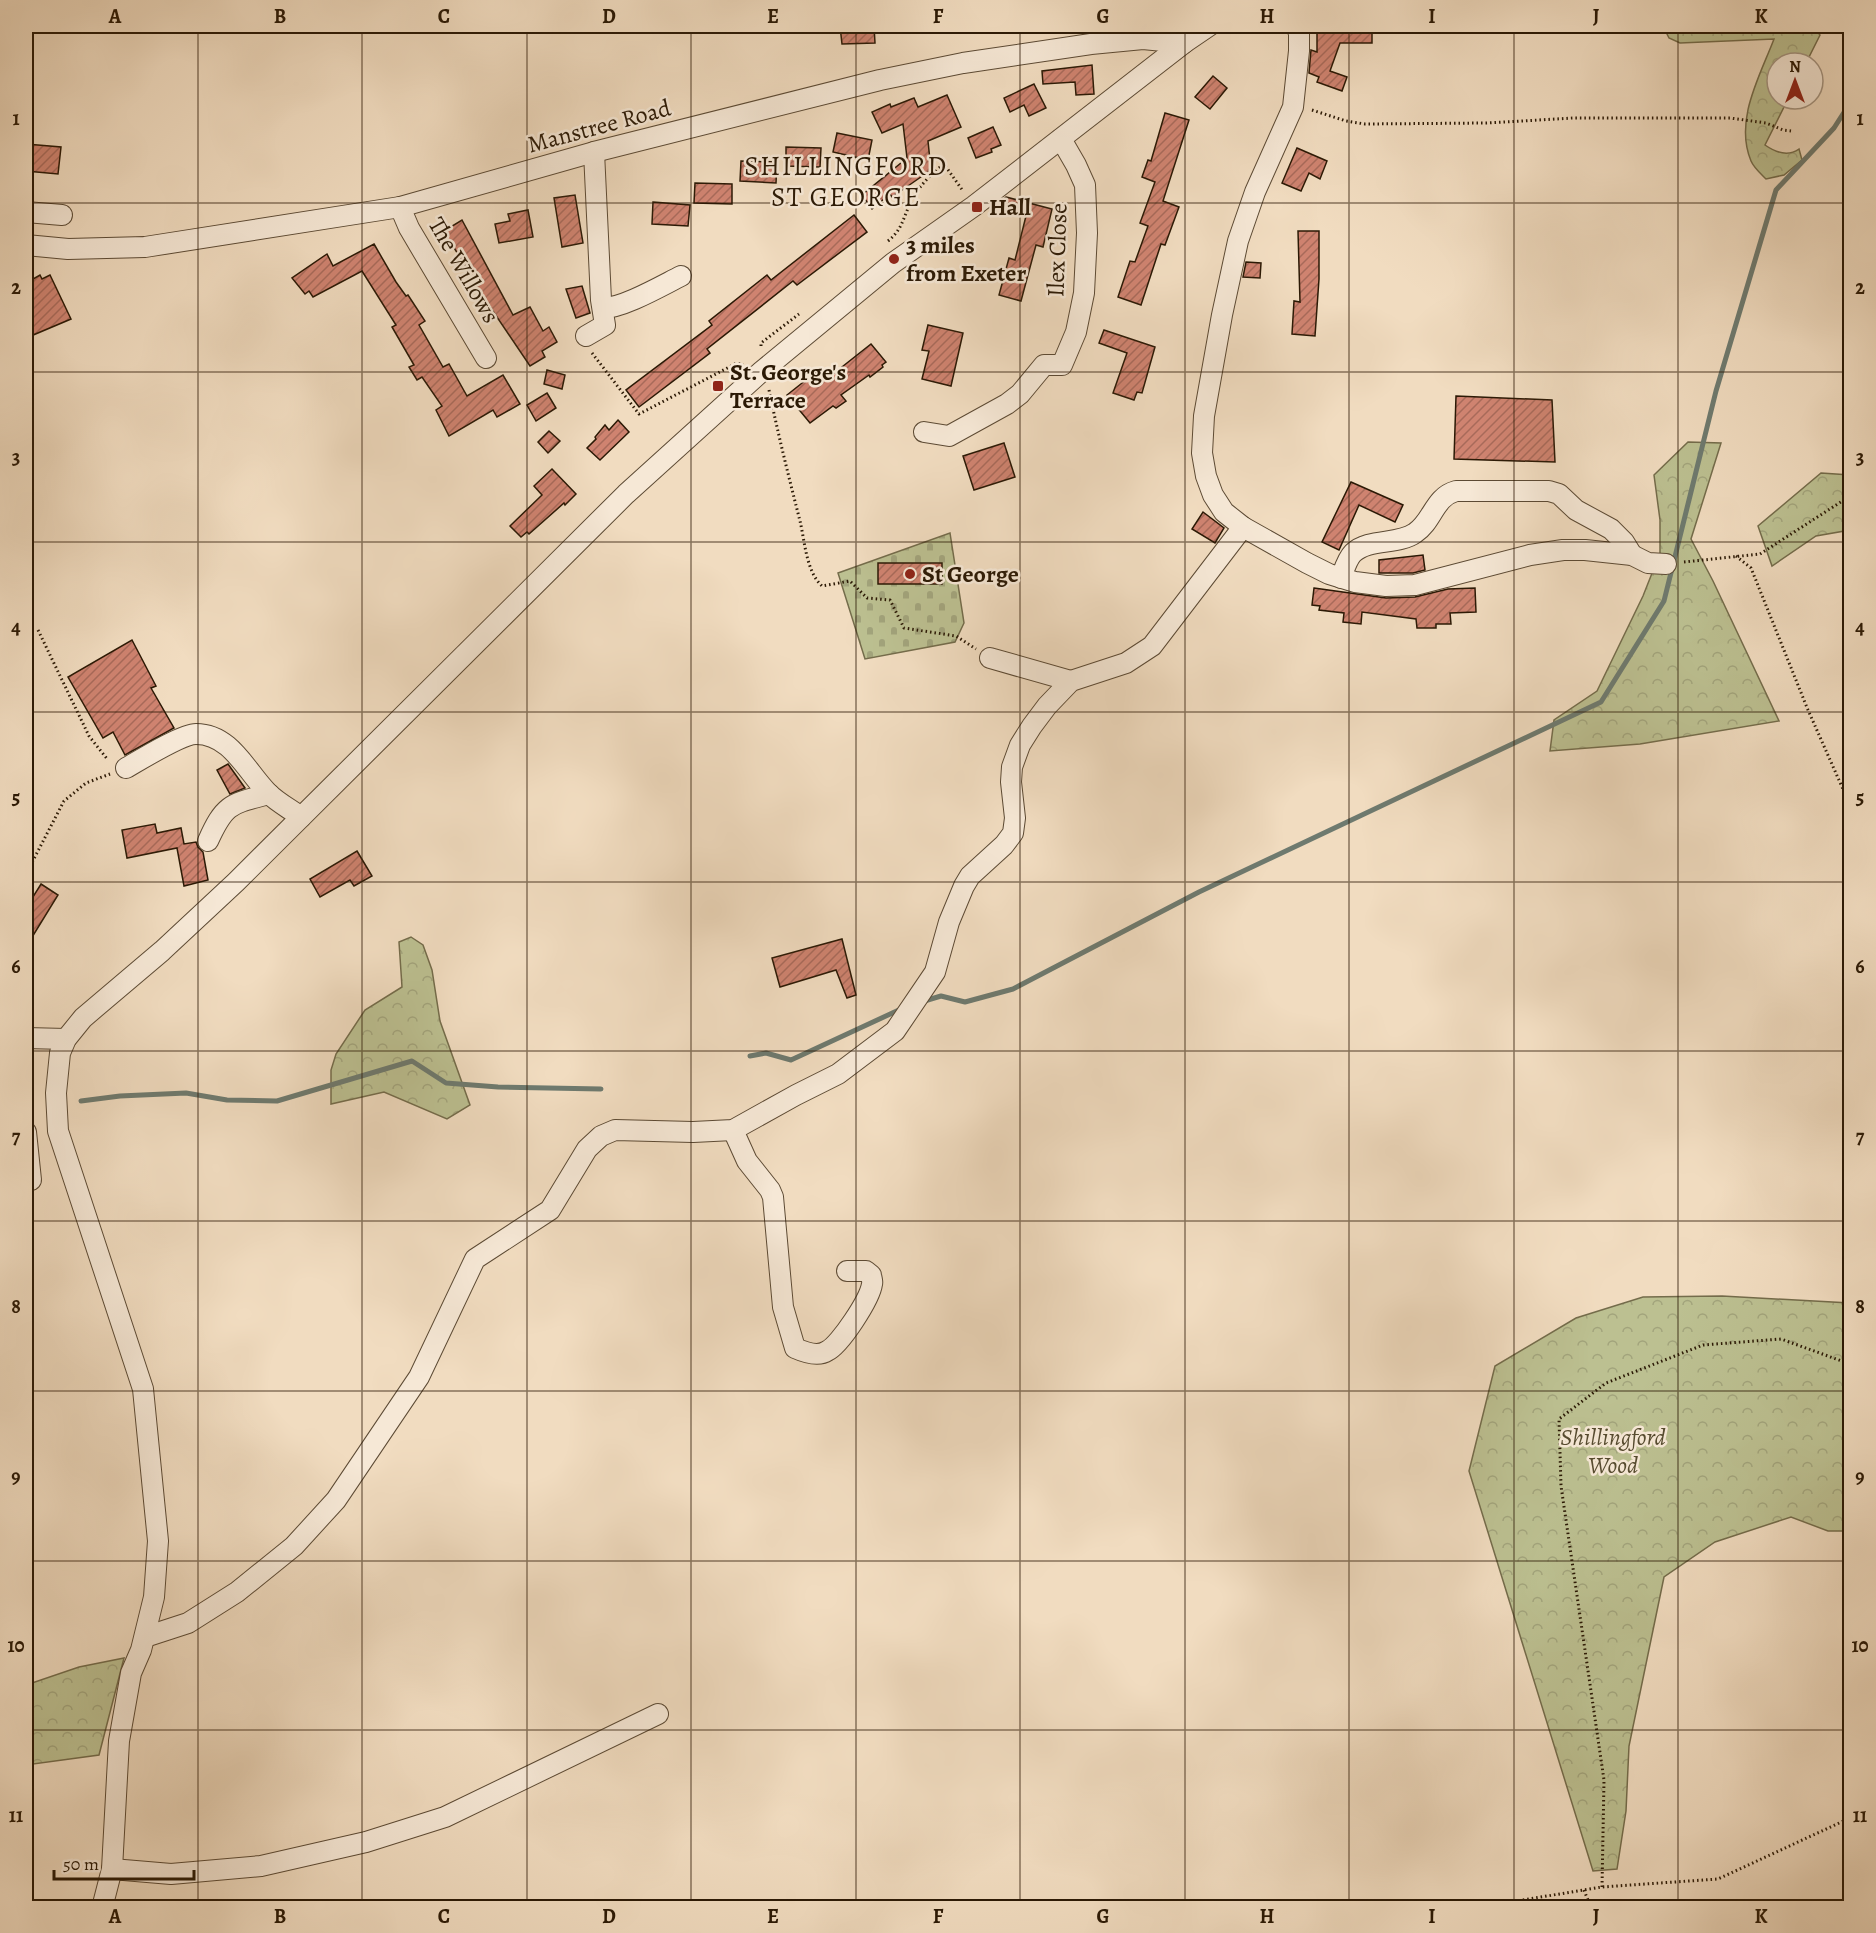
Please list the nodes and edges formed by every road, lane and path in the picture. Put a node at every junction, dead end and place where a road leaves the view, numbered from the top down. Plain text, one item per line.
1 (1303, 28) edge
2 (1197, 32) edge
3 (1293, 106) junction
4 (1791, 131) dead end
5 (1061, 139) junction
6 (594, 152) junction
7 (974, 206) junction
8 (400, 207) junction
9 (26, 212) edge
10 (62, 215) dead end
11 (26, 245) edge
12 (883, 245) dead end
13 (681, 276) dead end
14 (603, 308) junction
15 (805, 309) dead end
16 (586, 336) joint
17 (486, 358) dead end
18 (765, 378) junction
19 (924, 432) dead end
20 (1851, 496) edge
21 (1243, 527) junction
22 (1632, 555) junction
23 (1736, 556) junction
24 (1672, 563) joint
25 (1341, 578) junction
26 (38, 630) dead end
27 (990, 658) joint
28 (1071, 681) junction
29 (121, 769) junction
30 (268, 794) junction
31 (1851, 805) edge
32 (301, 817) junction
33 (208, 841) dead end
34 (26, 874) edge
35 (66, 1039) junction
36 (28, 1043) edge
37 (733, 1130) junction
38 (26, 1132) edge
39 (31, 1180) dead end
40 (847, 1271) dead end
41 (1851, 1364) edge
42 (145, 1637) junction
43 (658, 1714) dead end
44 (1851, 1818) edge
45 (112, 1869) junction
46 (1602, 1887) junction
47 (1584, 1890) junction
48 (102, 1908) edge
49 (1474, 1908) edge
50 (1591, 1908) edge

1 - 3 street
2 - 5 street
2 - 6 street, Manstree Road
3 - 4 path
3 - 21 street
5 - 7 street
5 - 19 street, Ilex Close
6 - 8 street, Manstree Road
6 - 14 street
7 - 12 path
7 - 18 street
8 - 11 street, Manstree Road
8 - 17 street, The Willows
9 - 10 street
13 - 14 street
14 - 16 street
15 - 18 path
16 - 18 path
18 - 27 path
18 - 32 street
20 - 23 path
21 - 25 street
21 - 28 street
22 - 24 street
22 - 25 street
22 - 25 street
23 - 24 path
23 - 31 path
26 - 29 path
27 - 28 street
28 - 37 street
29 - 30 street
29 - 34 path
30 - 32 street
30 - 33 street
32 - 35 street
35 - 36 street
35 - 42 street
37 - 40 street
37 - 42 street
38 - 39 street
41 - 46 path
42 - 45 street
43 - 45 street
44 - 46 path
45 - 48 street
46 - 47 path
47 - 49 path
47 - 50 path

